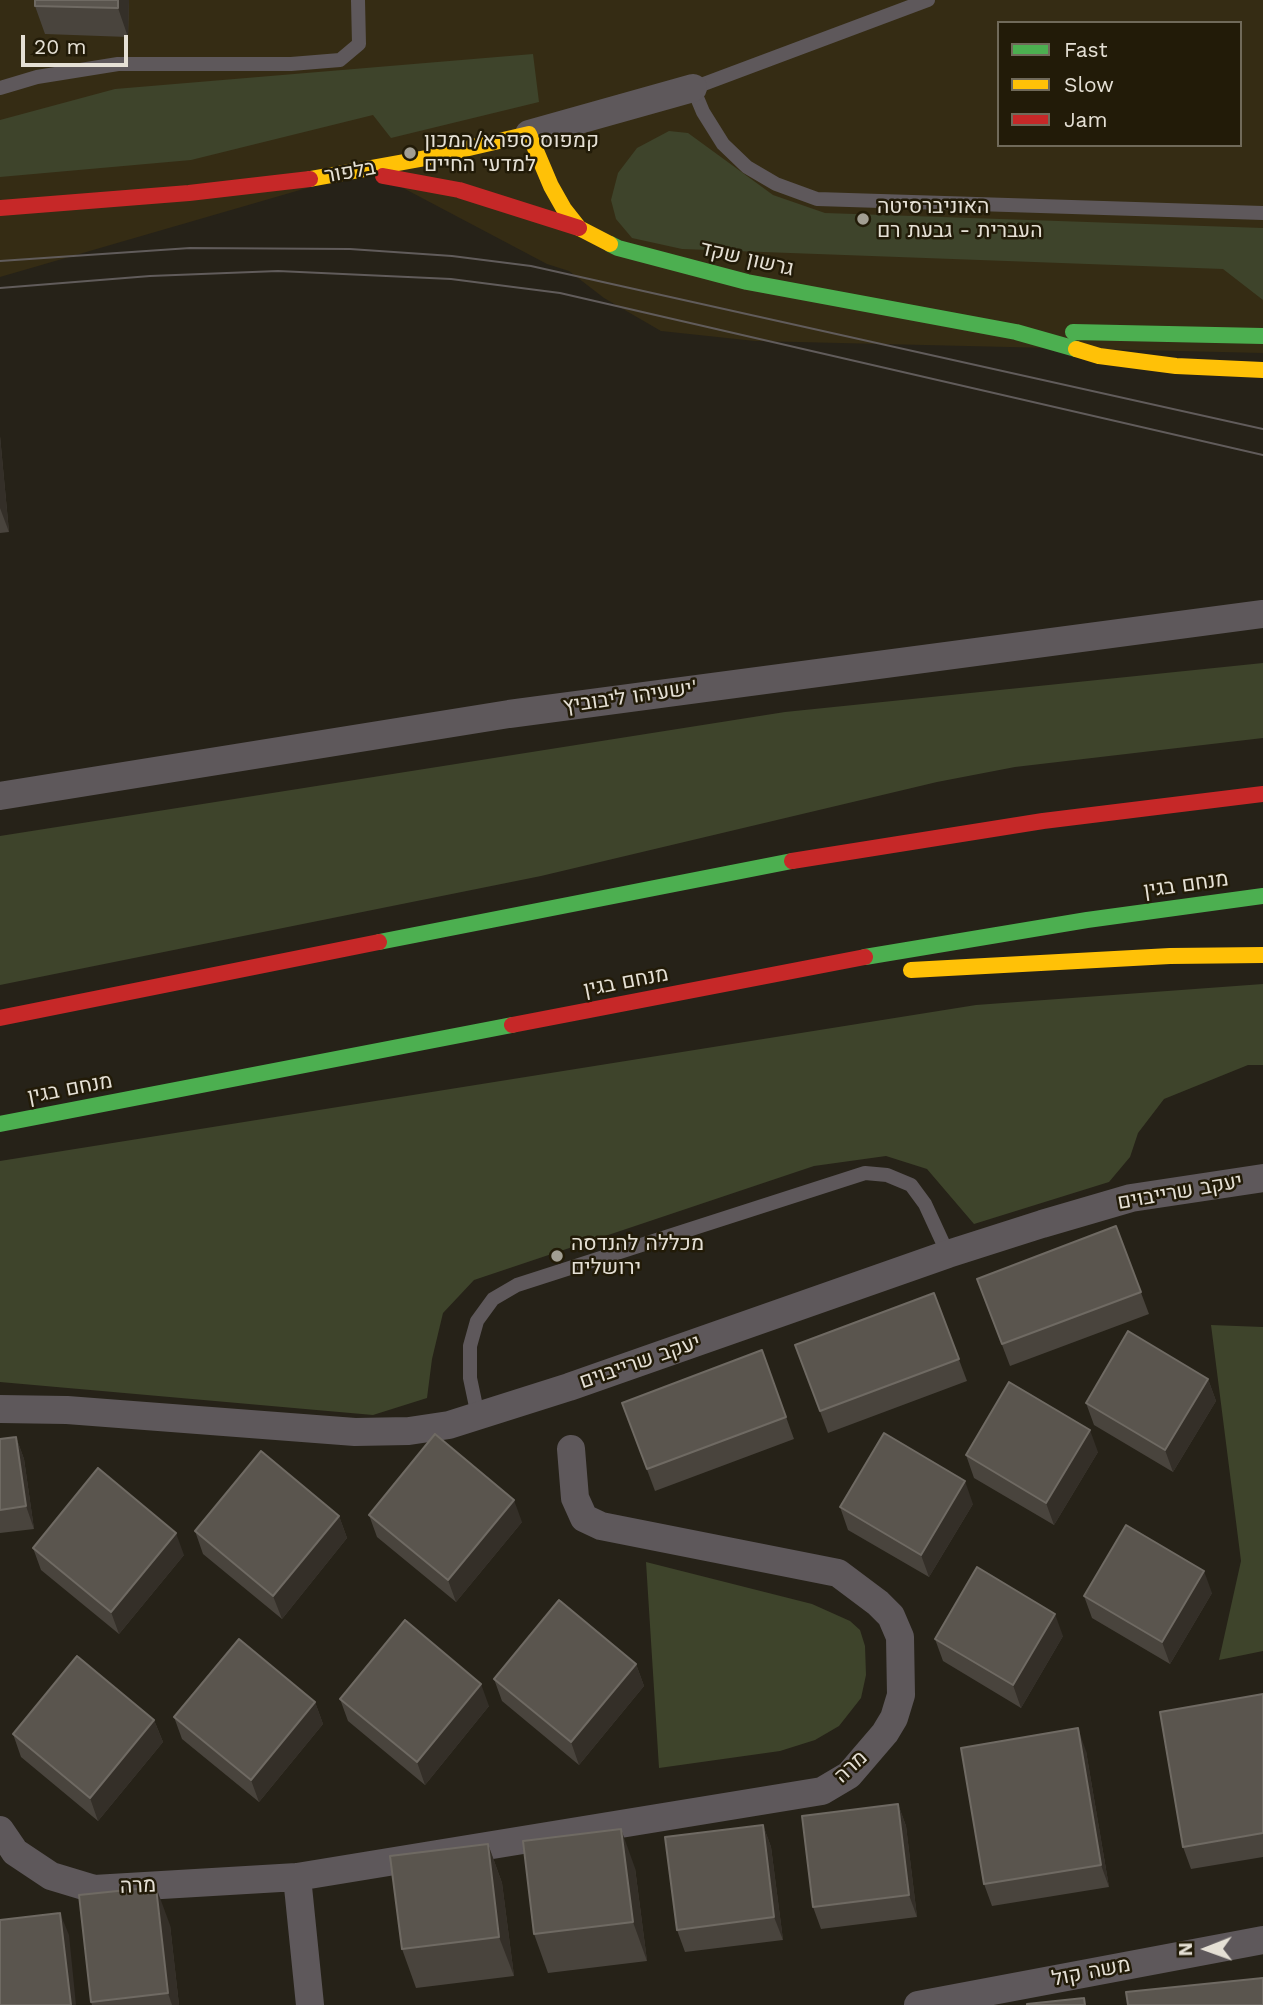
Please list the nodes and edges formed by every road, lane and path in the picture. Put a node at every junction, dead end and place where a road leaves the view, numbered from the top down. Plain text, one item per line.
1 (358, 0) edge
2 (928, 0) edge
3 (0, 88) edge
4 (693, 88) junction
5 (529, 134) junction
6 (357, 172) junction
7 (0, 208) edge
8 (1263, 213) edge
9 (579, 228) junction
10 (1016, 332) junction
11 (1263, 336) edge
12 (1263, 370) edge
13 (1263, 614) edge
14 (1263, 793) edge
15 (0, 796) edge
16 (1263, 896) edge
17 (1263, 954) edge
18 (898, 970) dead end
19 (871, 972) dead end
20 (762, 977) junction
21 (0, 1018) edge
22 (0, 1124) edge
23 (1263, 1178) edge
24 (948, 1254) junction
25 (0, 1409) edge
26 (478, 1416) junction
27 (571, 1449) dead end
28 (0, 1830) edge
29 (297, 1877) junction
30 (1263, 1940) edge
31 (310, 2005) edge
32 (918, 2005) edge

1 - 3 lane
2 - 4 lane
4 - 5 street, בלפור
4 - 8 lane
5 - 6 main road, בלפור
5 - 9 main road, גרשון שקד
6 - 7 main road, בלפור
6 - 9 main road
9 - 10 main road, גרשון שקד
10 - 11 main road, גרשון שקד
10 - 12 main road, גרשון שקד
13 - 15 street, ישעיהו ליבוביץ'
14 - 21 main road
16 - 20 main road, מנחם בגין
17 - 18 main road
19 - 20 main road
20 - 22 main road, מנחם בגין
23 - 24 street, יעקב שרייבוים
24 - 26 street, יעקב שרייבוים
24 - 26 lane
25 - 26 street, יעקב שרייבוים
27 - 29 street, מרה
28 - 29 street, מרה
29 - 31 street
30 - 32 street, משה קול

